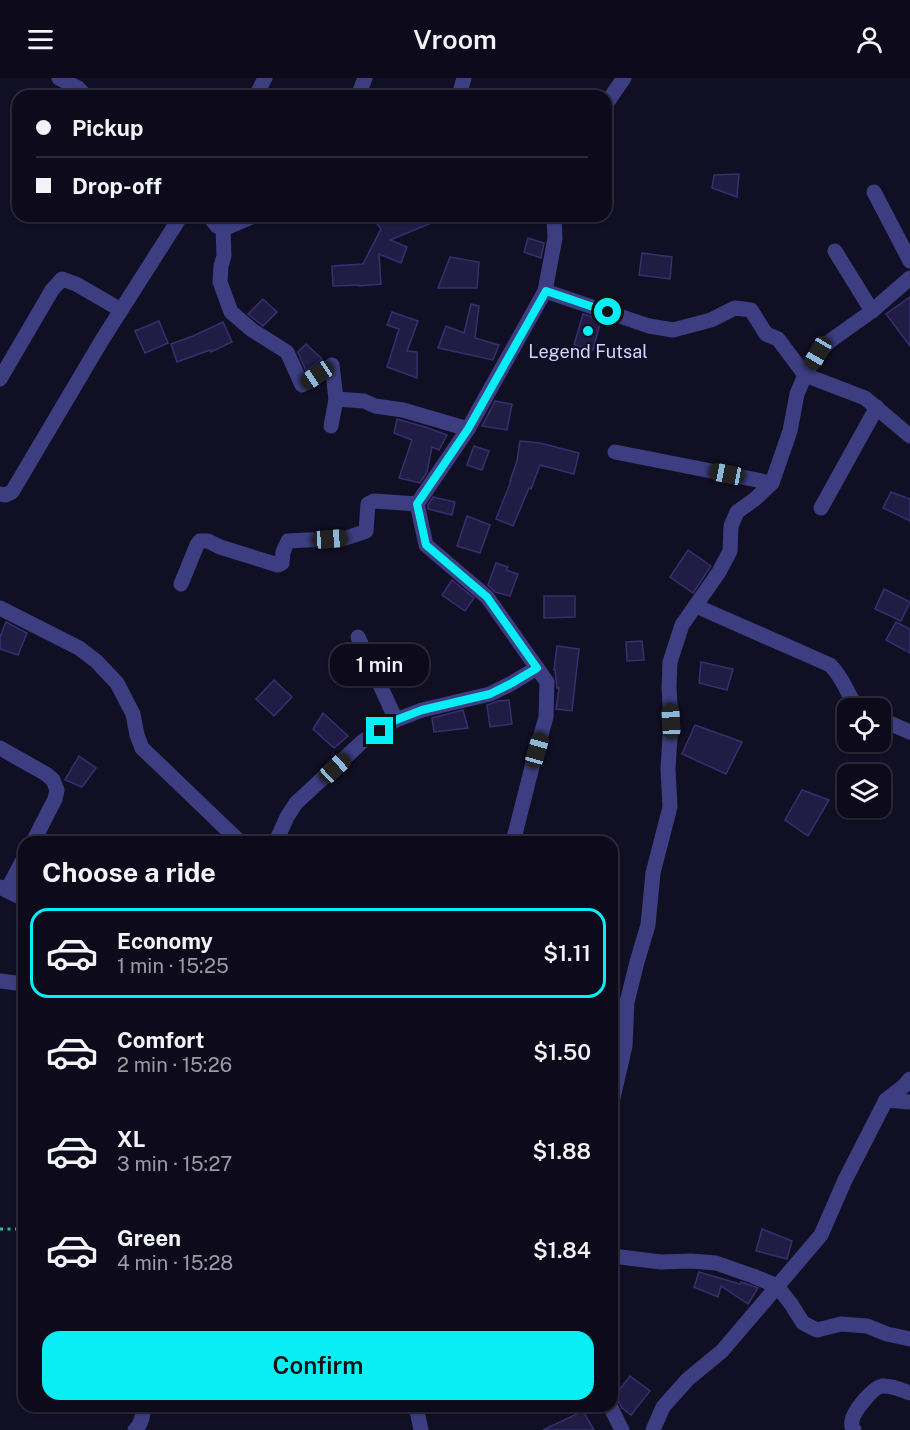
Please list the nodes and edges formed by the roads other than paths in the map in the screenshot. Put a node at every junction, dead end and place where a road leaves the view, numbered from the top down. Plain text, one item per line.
1 (59, 78) edge
2 (624, 78) edge
3 (80, 90) edge
4 (612, 95) edge
5 (874, 192) dead end
6 (177, 222) edge
7 (214, 222) edge
8 (240, 222) edge
9 (554, 222) edge
10 (223, 229) junction
11 (835, 251) dead end
12 (910, 261) edge
13 (910, 278) edge
14 (546, 291) junction
15 (121, 310) junction
16 (872, 311) junction
17 (805, 375) junction
18 (0, 379) edge
19 (336, 399) junction
20 (877, 407) junction
21 (332, 426) dead end
22 (468, 429) junction
23 (910, 436) edge
24 (615, 452) dead end
25 (772, 483) junction
26 (0, 494) edge
27 (417, 504) junction
28 (821, 508) dead end
29 (182, 584) dead end
30 (696, 606) junction
31 (0, 608) edge
32 (358, 637) dead end
33 (537, 668) junction
34 (850, 698) edge
35 (396, 720) junction
36 (891, 724) edge
37 (910, 732) edge
38 (0, 748) edge
39 (36, 836) edge
40 (234, 836) edge
41 (278, 836) edge
42 (514, 836) edge
43 (18, 867) edge
44 (4, 889) edge
45 (18, 896) edge
46 (0, 981) edge
47 (18, 983) edge
48 (618, 1076) edge
49 (910, 1079) edge
50 (886, 1100) junction
51 (910, 1102) edge
52 (618, 1257) edge
53 (777, 1286) junction
54 (910, 1339) edge
55 (910, 1393) edge
56 (143, 1412) edge
57 (417, 1412) edge
58 (613, 1412) edge
59 (135, 1430) edge
60 (421, 1430) edge
61 (622, 1430) edge
62 (653, 1430) edge
63 (854, 1430) edge

1 - 3 street
2 - 4 street
5 - 12 street
6 - 15 street
7 - 10 street
8 - 10 street
9 - 14 street
10 - 19 street
11 - 16 street
13 - 16 street
14 - 17 street
14 - 22 street
15 - 18 street
15 - 26 street
16 - 17 street
17 - 20 street
17 - 25 street
19 - 21 street
19 - 22 street
20 - 23 street
20 - 28 street
22 - 27 street
24 - 25 street
25 - 30 street
27 - 29 street
27 - 33 street
30 - 34 street
30 - 48 street
31 - 40 street
32 - 35 street
33 - 35 street
33 - 42 street
35 - 41 street
36 - 37 street
38 - 39 street
43 - 44 street
44 - 45 street
46 - 47 street
49 - 50 street
50 - 51 street
50 - 53 street
52 - 53 street
53 - 54 street
53 - 62 street
55 - 63 street
56 - 59 street
57 - 60 street
58 - 61 street

